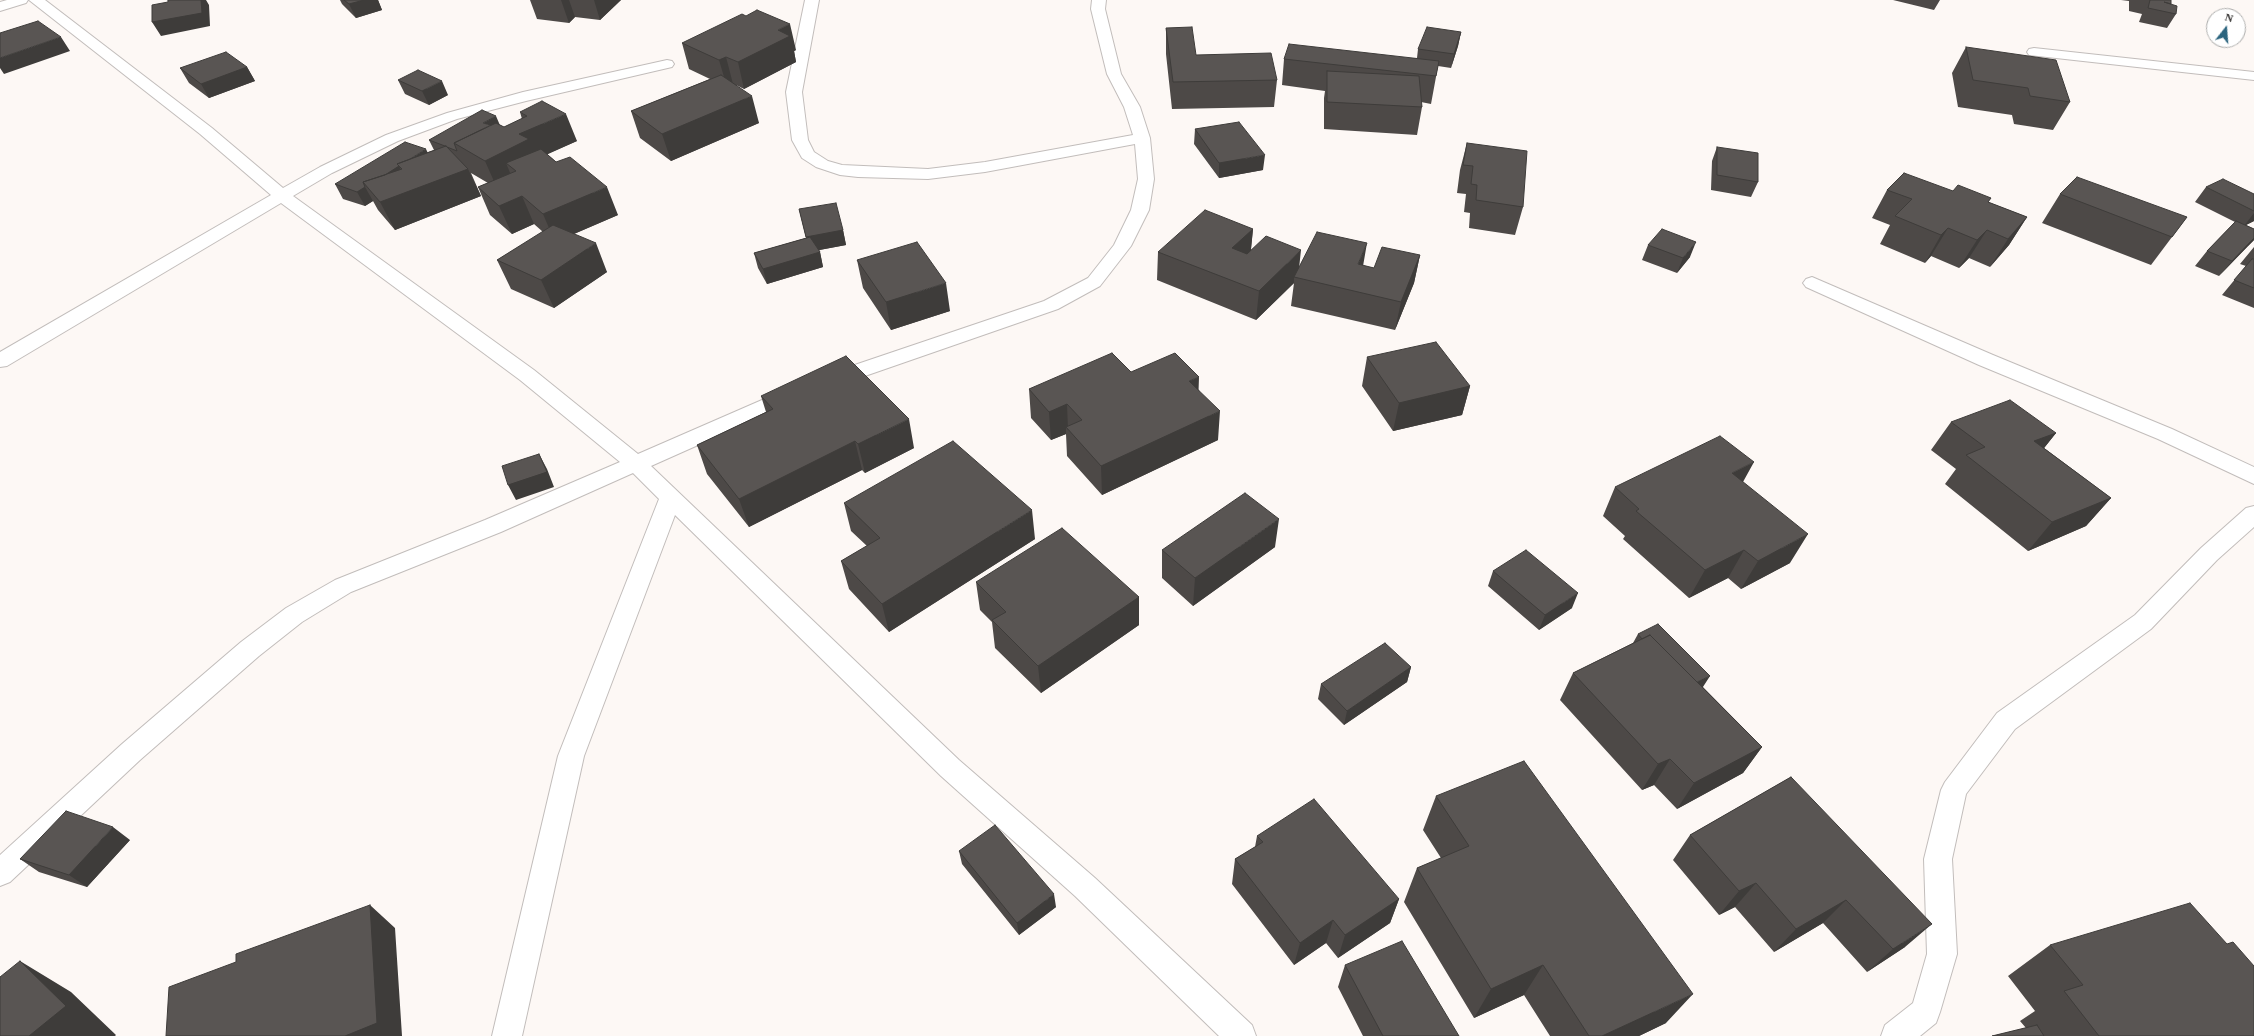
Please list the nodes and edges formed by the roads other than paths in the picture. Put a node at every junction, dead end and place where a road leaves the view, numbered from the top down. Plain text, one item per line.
1 (21, 0) edge
2 (36, 0) edge
3 (812, 0) edge
4 (1099, 0) edge
5 (0, 7) edge
6 (2034, 52) dead end
7 (667, 64) dead end
8 (2254, 76) edge
9 (1142, 138) junction
10 (282, 195) junction
11 (1812, 283) dead end
12 (0, 361) edge
13 (636, 464) junction
14 (2254, 476) edge
15 (671, 496) junction
16 (2254, 514) edge
17 (0, 873) edge
18 (507, 1036) edge
19 (1241, 1036) edge
20 (1896, 1036) edge

1 - 5 street
2 - 10 street
3 - 9 street
4 - 9 street
6 - 8 street
7 - 10 street
9 - 13 street
10 - 12 street
10 - 13 street
11 - 14 street
13 - 15 street
13 - 17 street
15 - 18 street
15 - 19 street
16 - 20 street

